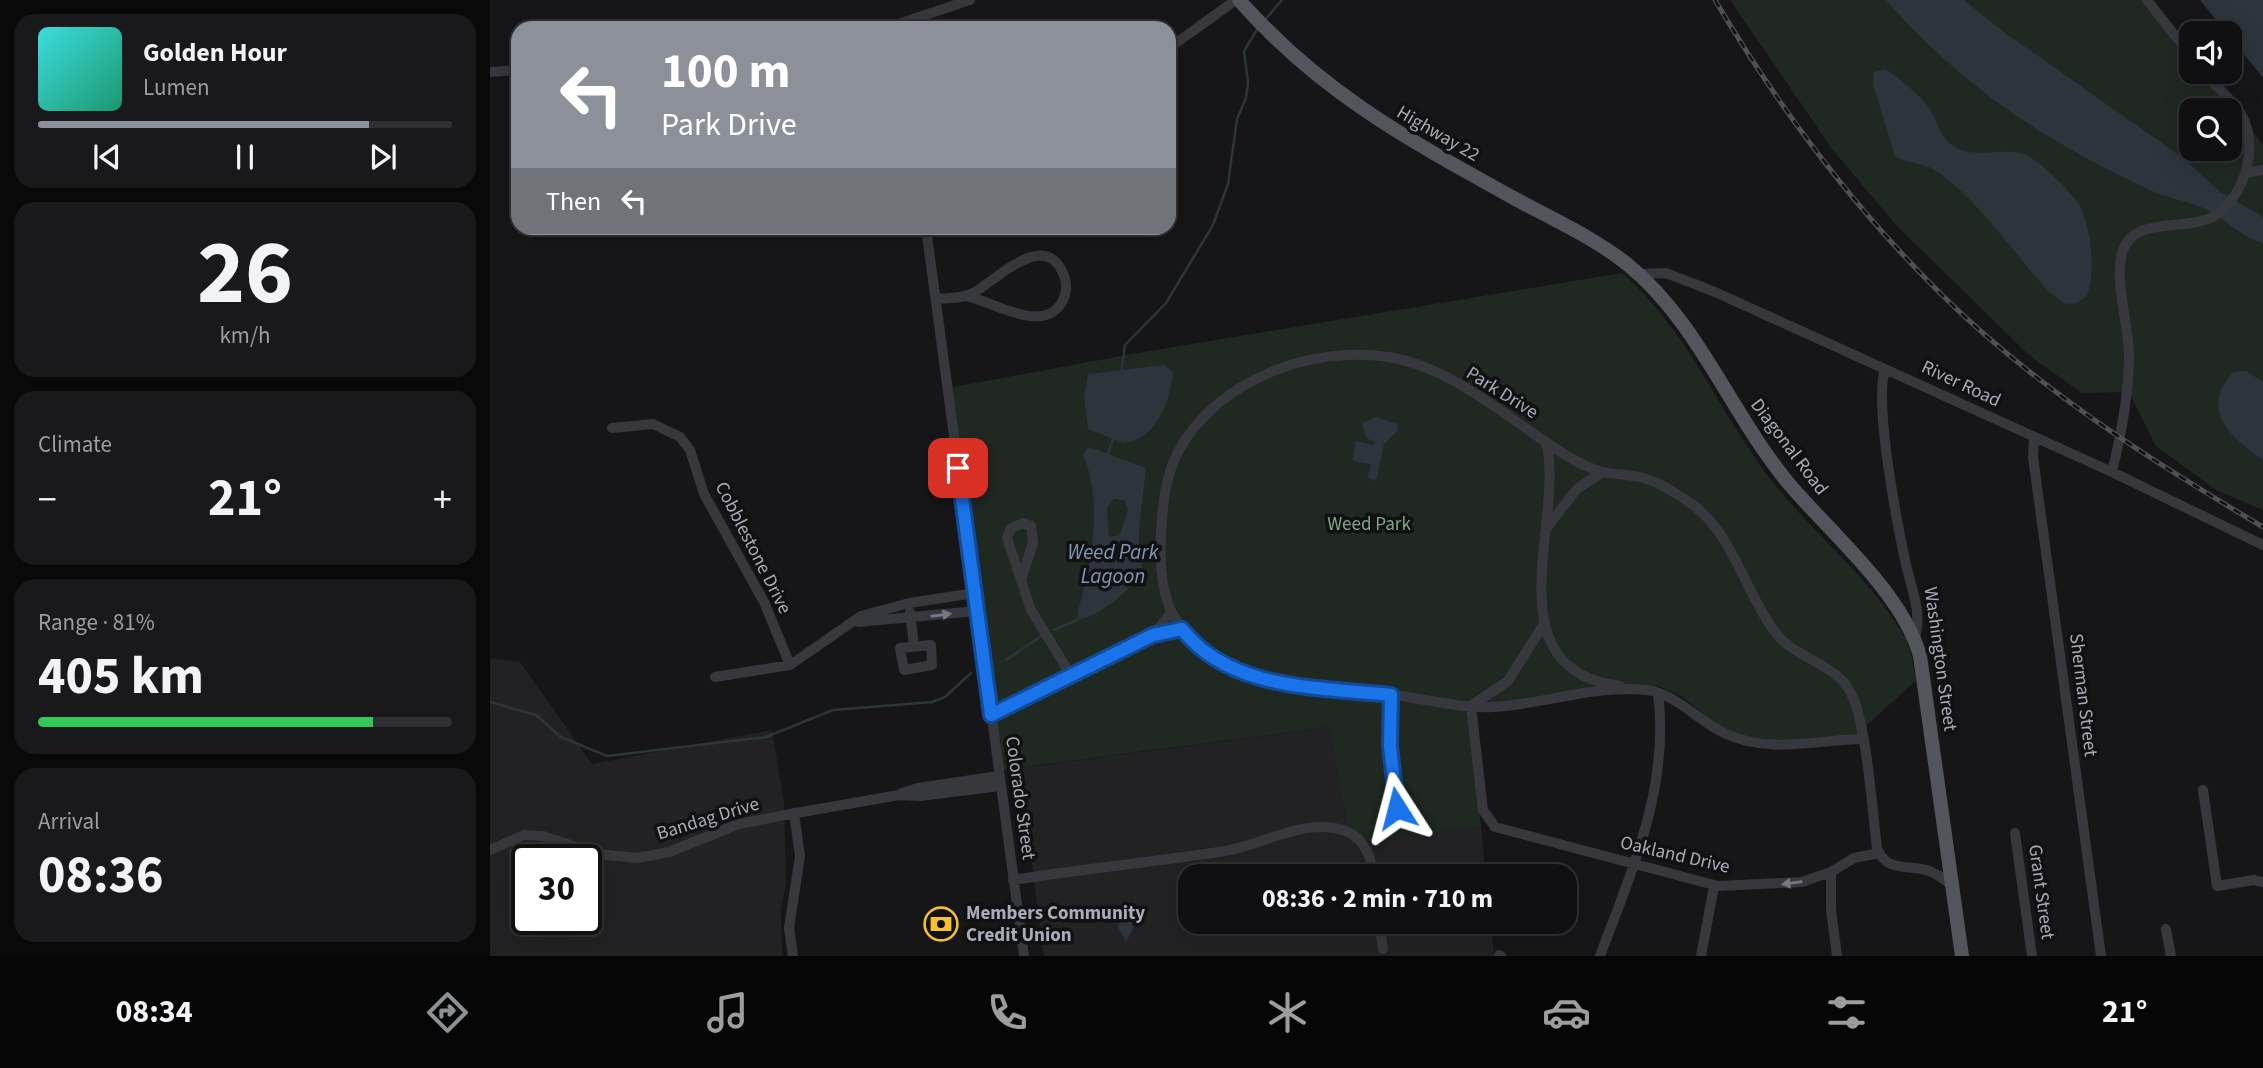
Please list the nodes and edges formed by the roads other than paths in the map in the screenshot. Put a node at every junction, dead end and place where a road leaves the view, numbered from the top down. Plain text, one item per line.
1 (970, 0) edge
2 (1238, 0) edge
3 (2147, 0) edge
4 (909, 21) edge
5 (2179, 41) edge
6 (1176, 43) edge
7 (511, 70) edge
8 (490, 72) edge
9 (2213, 84) edge
10 (2263, 170) edge
11 (2246, 173) junction
12 (927, 235) edge
13 (1639, 274) junction
14 (966, 296) junction
15 (936, 299) junction
16 (1885, 369) junction
17 (612, 428) dead end
18 (2034, 438) junction
19 (1546, 442) junction
20 (1602, 472) junction
21 (2112, 472) junction
22 (1546, 530) junction
23 (2263, 545) edge
24 (1021, 580) junction
25 (975, 593) junction
26 (909, 603) junction
27 (977, 611) junction
28 (1171, 611) junction
29 (911, 619) junction
30 (855, 622) junction
31 (1545, 622) junction
32 (1182, 629) junction
33 (1153, 635) junction
34 (1915, 638) junction
35 (914, 646) dead end
36 (790, 665) junction
37 (715, 677) dead end
38 (1072, 677) junction
39 (1500, 689) junction
40 (1629, 689) junction
41 (1658, 692) junction
42 (1391, 695) junction
43 (1471, 706) junction
44 (1507, 706) junction
45 (991, 715) junction
46 (1862, 739) junction
47 (1000, 781) junction
48 (2203, 790) dead end
49 (1397, 808) dead end
50 (794, 813) junction
51 (2015, 833) dead end
52 (490, 850) edge
53 (1879, 853) junction
54 (1372, 864) edge
55 (1635, 864) junction
56 (1831, 872) junction
57 (1013, 880) junction
58 (2263, 882) edge
59 (1714, 886) junction
60 (1953, 886) junction
61 (2166, 929) dead end
62 (1381, 934) edge
63 (1383, 949) dead end
64 (793, 956) edge
65 (1024, 956) edge
66 (1600, 956) edge
67 (1701, 956) edge
68 (1837, 956) edge
69 (1962, 956) edge
70 (2032, 956) edge
71 (2101, 956) edge
72 (2171, 956) edge

1 - 4 street
2 - 6 street
2 - 13 main road, Highway 22
3 - 5 street
7 - 8 street
9 - 11 street
10 - 11 street
11 - 21 street
12 - 15 street, Colorado Street
13 - 16 street, River Road
13 - 34 main road, Diagonal Road
14 - 14 street
14 - 15 street
15 - 25 street, Colorado Street
16 - 18 street, River Road
16 - 34 street, Washington Street
17 - 36 street, Cobblestone Drive
18 - 21 street, River Road
18 - 71 street, Sherman Street
19 - 20 street, Park Drive
19 - 22 street
19 - 28 street, Park Drive
20 - 22 street
20 - 46 street, Park Drive
21 - 23 street, River Road
22 - 31 street
24 - 24 street
24 - 38 street
25 - 26 street
25 - 27 street, Colorado Street
26 - 29 street
26 - 30 street
29 -> 27 street
27 - 45 street, Colorado Street
28 - 32 street, Park Drive
28 - 33 street
29 - 30 street
29 - 35 street
30 - 36 street
31 - 39 street
31 - 40 street
32 - 33 street
32 - 42 street, Park Drive
33 - 38 street
34 - 60 main road, Washington Street
36 - 37 street
38 - 45 street
39 - 43 street
39 - 44 street
40 - 41 street, Park Drive
40 - 44 street, Park Drive
41 - 46 street, Park Drive
41 - 55 street
42 - 43 street, Park Drive
42 - 49 street
43 - 44 street, Park Drive
43 - 55 street, Oakland Drive
45 - 47 street, Colorado Street
46 - 53 street, Park Drive
47 - 50 street, Bandag Drive
47 - 57 street, Colorado Street
48 - 58 street
50 - 52 street, Bandag Drive
50 - 64 street
51 - 70 street, Grant Street
53 - 56 street, Oakland Drive
53 - 60 street
54 - 57 street
55 - 59 street, Oakland Drive
55 - 66 street
56 -> 59 street, Oakland Drive
56 - 68 street
57 - 65 street, Colorado Street
59 - 67 street
60 - 69 main road, Washington Street
61 - 72 street
62 - 63 street

